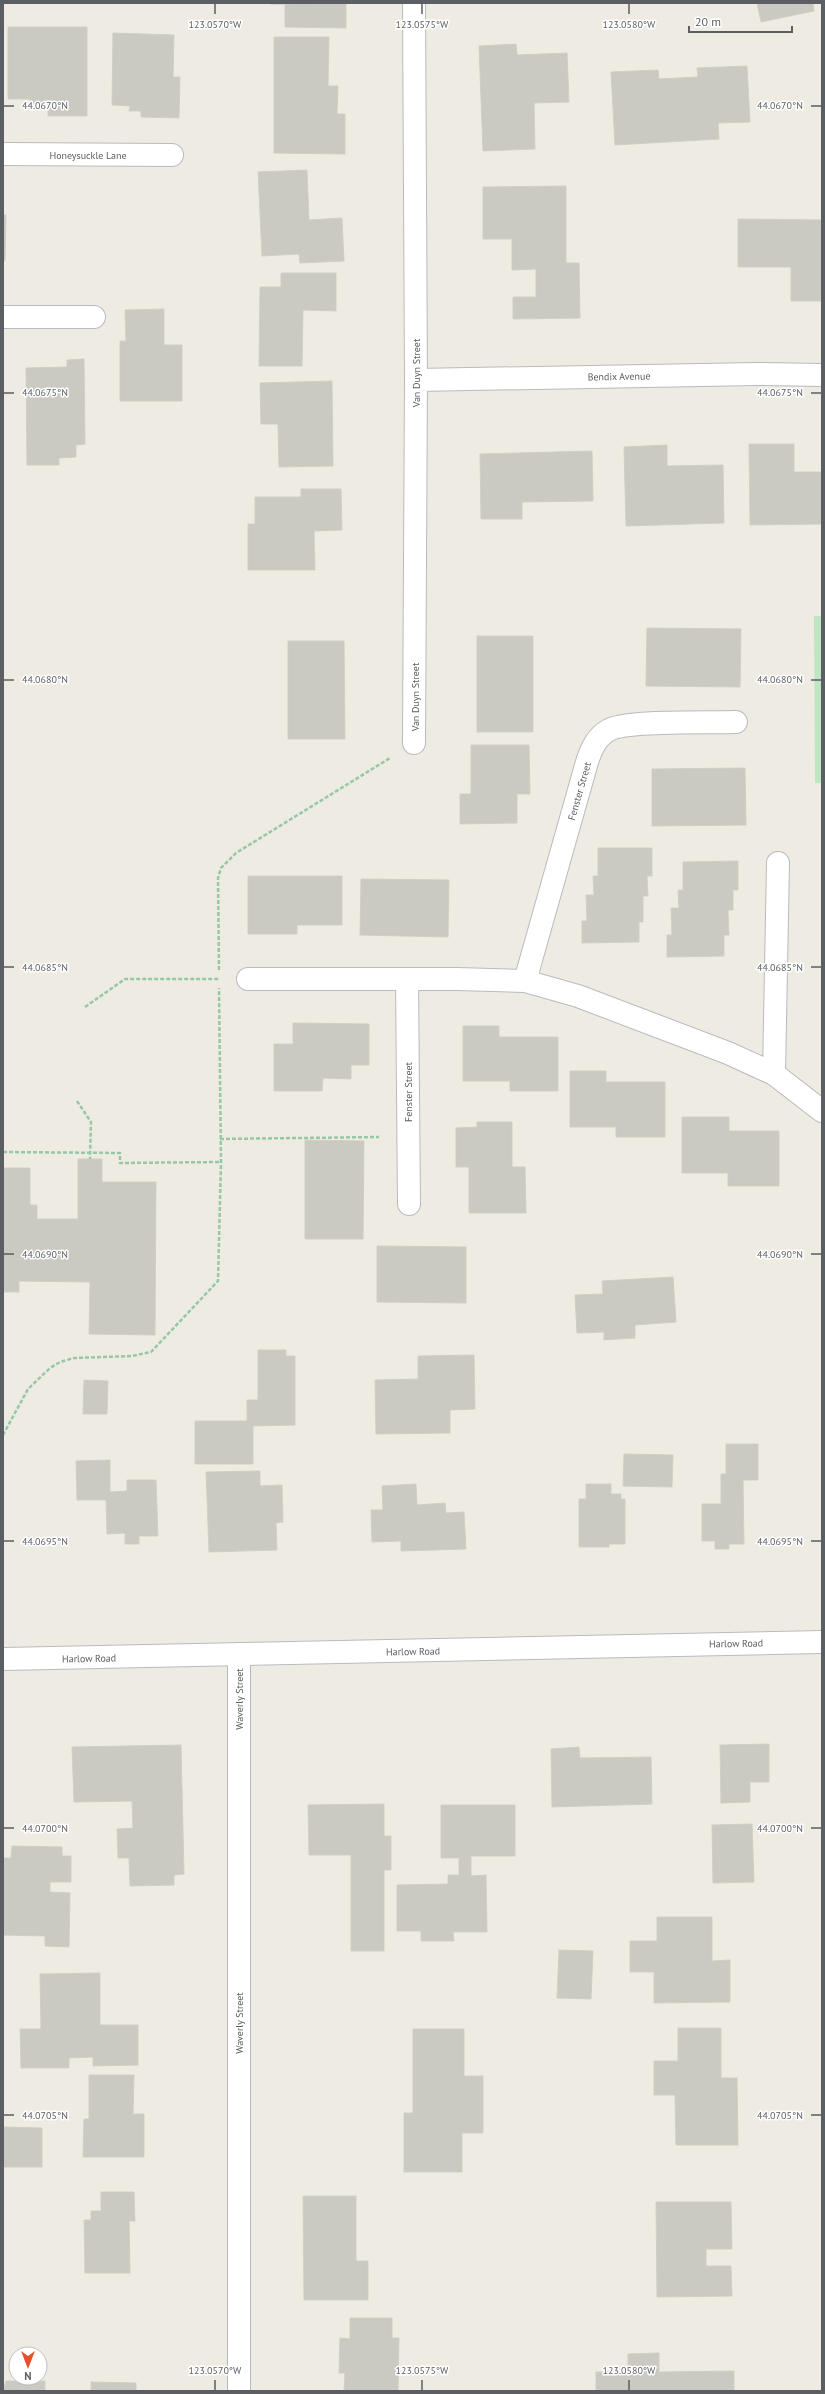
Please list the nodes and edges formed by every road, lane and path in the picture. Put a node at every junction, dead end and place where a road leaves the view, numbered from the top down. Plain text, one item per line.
1 (414, 3) edge
2 (3, 154) edge
3 (172, 155) dead end
4 (94, 317) dead end
5 (3, 318) edge
6 (822, 375) edge
7 (416, 380) junction
8 (736, 722) dead end
9 (414, 743) joint
10 (778, 863) dead end
11 (248, 978) joint
12 (219, 979) junction
13 (407, 979) junction
14 (525, 981) junction
15 (85, 1007) dead end
16 (774, 1074) junction
17 (77, 1101) dead end
18 (822, 1110) edge
19 (408, 1137) junction
20 (220, 1139) junction
21 (3, 1152) edge
22 (90, 1152) junction
23 (90, 1159) dead end
24 (221, 1162) junction
25 (409, 1204) dead end
26 (3, 1433) edge
27 (822, 1642) edge
28 (239, 1654) junction
29 (3, 1659) edge
30 (239, 2391) edge

1 - 7 street, Van Duyn Street
2 - 3 street, Honeysuckle Lane
4 - 5 street
6 - 7 street, Bendix Avenue
7 - 9 street, Van Duyn Street
8 - 14 street, Fenster Street
9 - 12 path
10 - 16 street
11 - 12 path
11 - 13 street
12 - 15 path
12 - 20 path
13 - 14 street
13 - 19 street, Fenster Street
14 - 16 street
16 - 18 street
17 - 22 path
19 - 20 path
19 - 25 street, Fenster Street
20 - 24 path
21 - 22 path
22 - 23 path
22 - 24 path
24 - 26 path
27 - 28 street, Harlow Road
28 - 29 street, Harlow Road
28 - 30 street, Waverly Street

